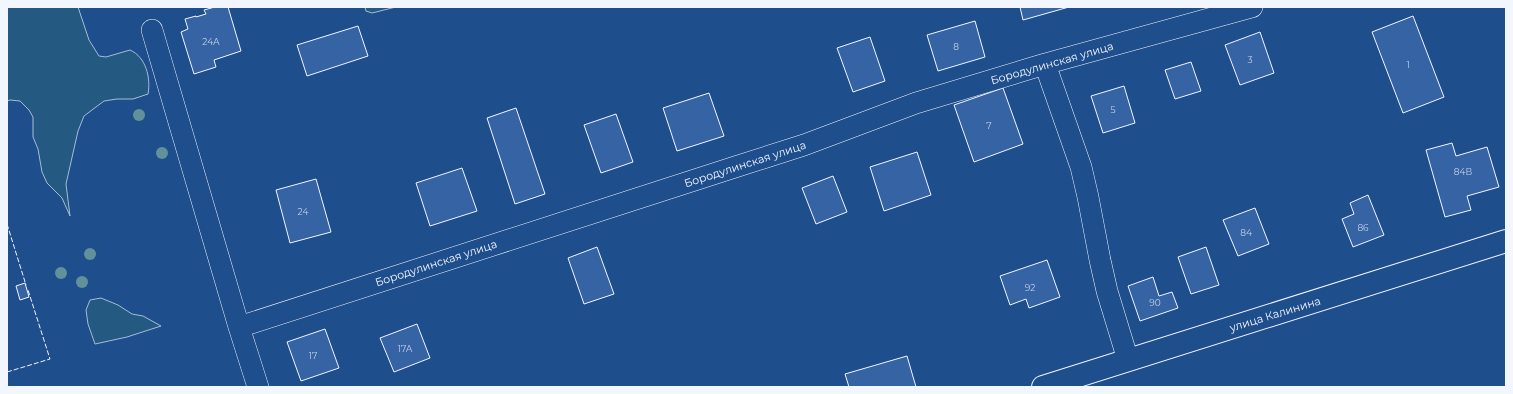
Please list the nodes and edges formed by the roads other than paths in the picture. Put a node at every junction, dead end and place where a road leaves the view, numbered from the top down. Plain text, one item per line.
1 (1252, 7) edge
2 (152, 30) dead end
3 (1045, 64) junction
4 (1506, 241) edge
5 (239, 327) junction
6 (1128, 360) junction
7 (258, 387) edge
8 (1043, 387) edge

1 - 3 street, Бородулинская улица
2 - 5 street
3 - 5 street, Бородулинская улица
3 - 6 street
4 - 6 main road, улица Калинина
5 - 7 street
6 - 8 main road, улица Калинина

